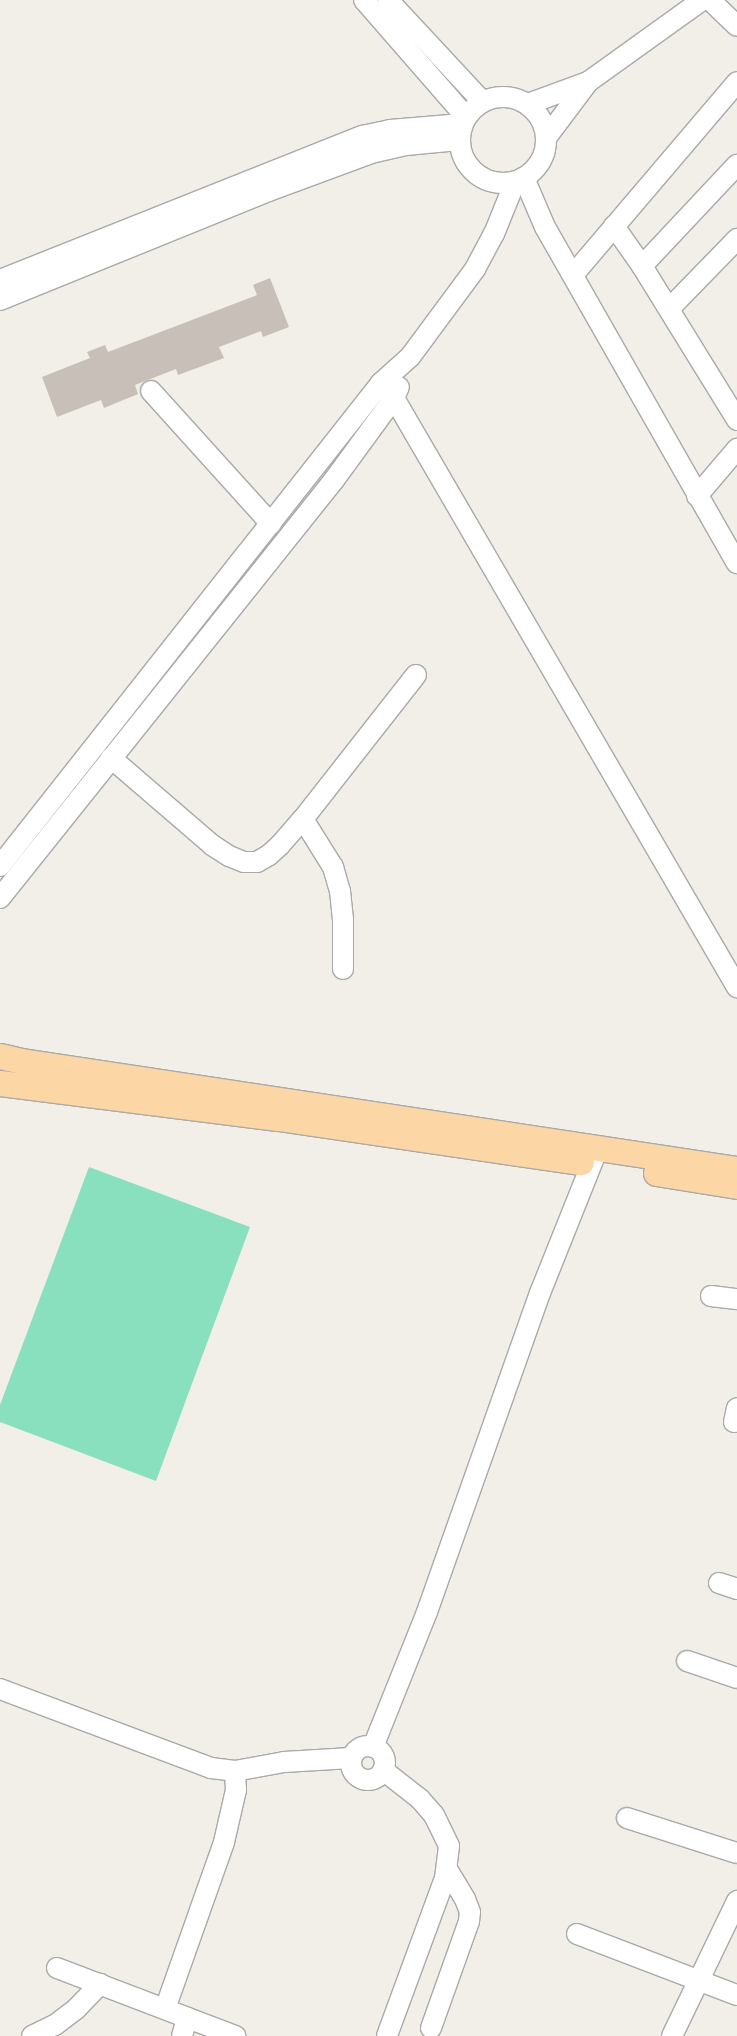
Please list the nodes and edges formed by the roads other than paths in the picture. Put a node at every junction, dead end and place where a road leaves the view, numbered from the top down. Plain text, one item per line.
1 (364, 0) edge
2 (388, 0) edge
3 (702, 0) edge
4 (710, 0) edge
5 (737, 26) edge
6 (588, 82) junction
7 (737, 82) edge
8 (482, 101) junction
9 (528, 104) junction
10 (462, 127) junction
11 (546, 138) junction
12 (737, 165) edge
13 (519, 180) junction
14 (614, 226) junction
15 (737, 239) edge
16 (642, 266) junction
17 (573, 275) junction
18 (0, 280) edge
19 (0, 300) edge
20 (669, 309) junction
21 (410, 357) junction
22 (381, 383) junction
23 (151, 391) dead end
24 (394, 398) junction
25 (737, 420) edge
26 (737, 449) edge
27 (697, 496) junction
28 (271, 524) junction
29 (737, 563) edge
30 (416, 675) dead end
31 (111, 758) junction
32 (303, 819) junction
33 (0, 866) edge
34 (0, 898) edge
35 (343, 969) dead end
36 (737, 987) edge
37 (0, 1056) edge
38 (0, 1083) edge
39 (595, 1155) junction
40 (737, 1168) edge
41 (737, 1186) edge
42 (711, 1296) dead end
43 (737, 1300) edge
44 (687, 1661) dead end
45 (737, 1678) edge
46 (0, 1689) edge
47 (373, 1747) junction
48 (351, 1758) junction
49 (383, 1770) junction
50 (235, 1772) junction
51 (627, 1818) dead end
52 (737, 1853) edge
53 (447, 1869) junction
54 (737, 1901) edge
55 (577, 1934) dead end
56 (57, 1968) dead end
57 (698, 1981) junction
58 (100, 1984) junction
59 (737, 1995) edge
60 (165, 2009) junction
61 (184, 2027) edge
62 (431, 2028) dead end
63 (32, 2036) edge
64 (234, 2036) edge
65 (387, 2036) edge
66 (672, 2036) edge

1 - 10 street
2 - 8 street
3 - 6 street
4 - 5 street
6 - 9 street
6 - 11 street
7 - 14 street
8 - 9 street
8 - 10 street
9 - 11 street
10 - 13 street
10 - 18 street
10 - 19 street
11 - 13 street
12 - 16 street
13 - 17 street
13 - 21 street
14 - 16 street
14 - 17 street
15 - 20 street
16 - 20 street
17 - 27 street
20 - 25 street
21 - 22 street
21 - 24 street
22 - 24 street
22 - 28 street
23 - 28 street
24 - 31 street
24 - 36 street
26 - 27 street
27 - 29 street
28 - 33 street
30 - 32 street
31 - 32 street
31 - 34 street
32 - 35 street
37 - 39 main road
38 - 39 main road
39 - 40 main road
39 - 41 main road
39 - 47 street
42 - 43 street
44 - 45 street
46 - 50 street
47 - 48 street
47 - 49 street
48 - 49 street
48 - 50 street
49 - 53 street
50 - 60 street
51 - 52 street
53 - 62 street
53 - 65 street
54 - 57 street
55 - 57 street
56 - 58 street
57 - 59 street
57 - 66 street
58 - 60 street
58 - 63 street
60 - 61 street
61 - 64 street

